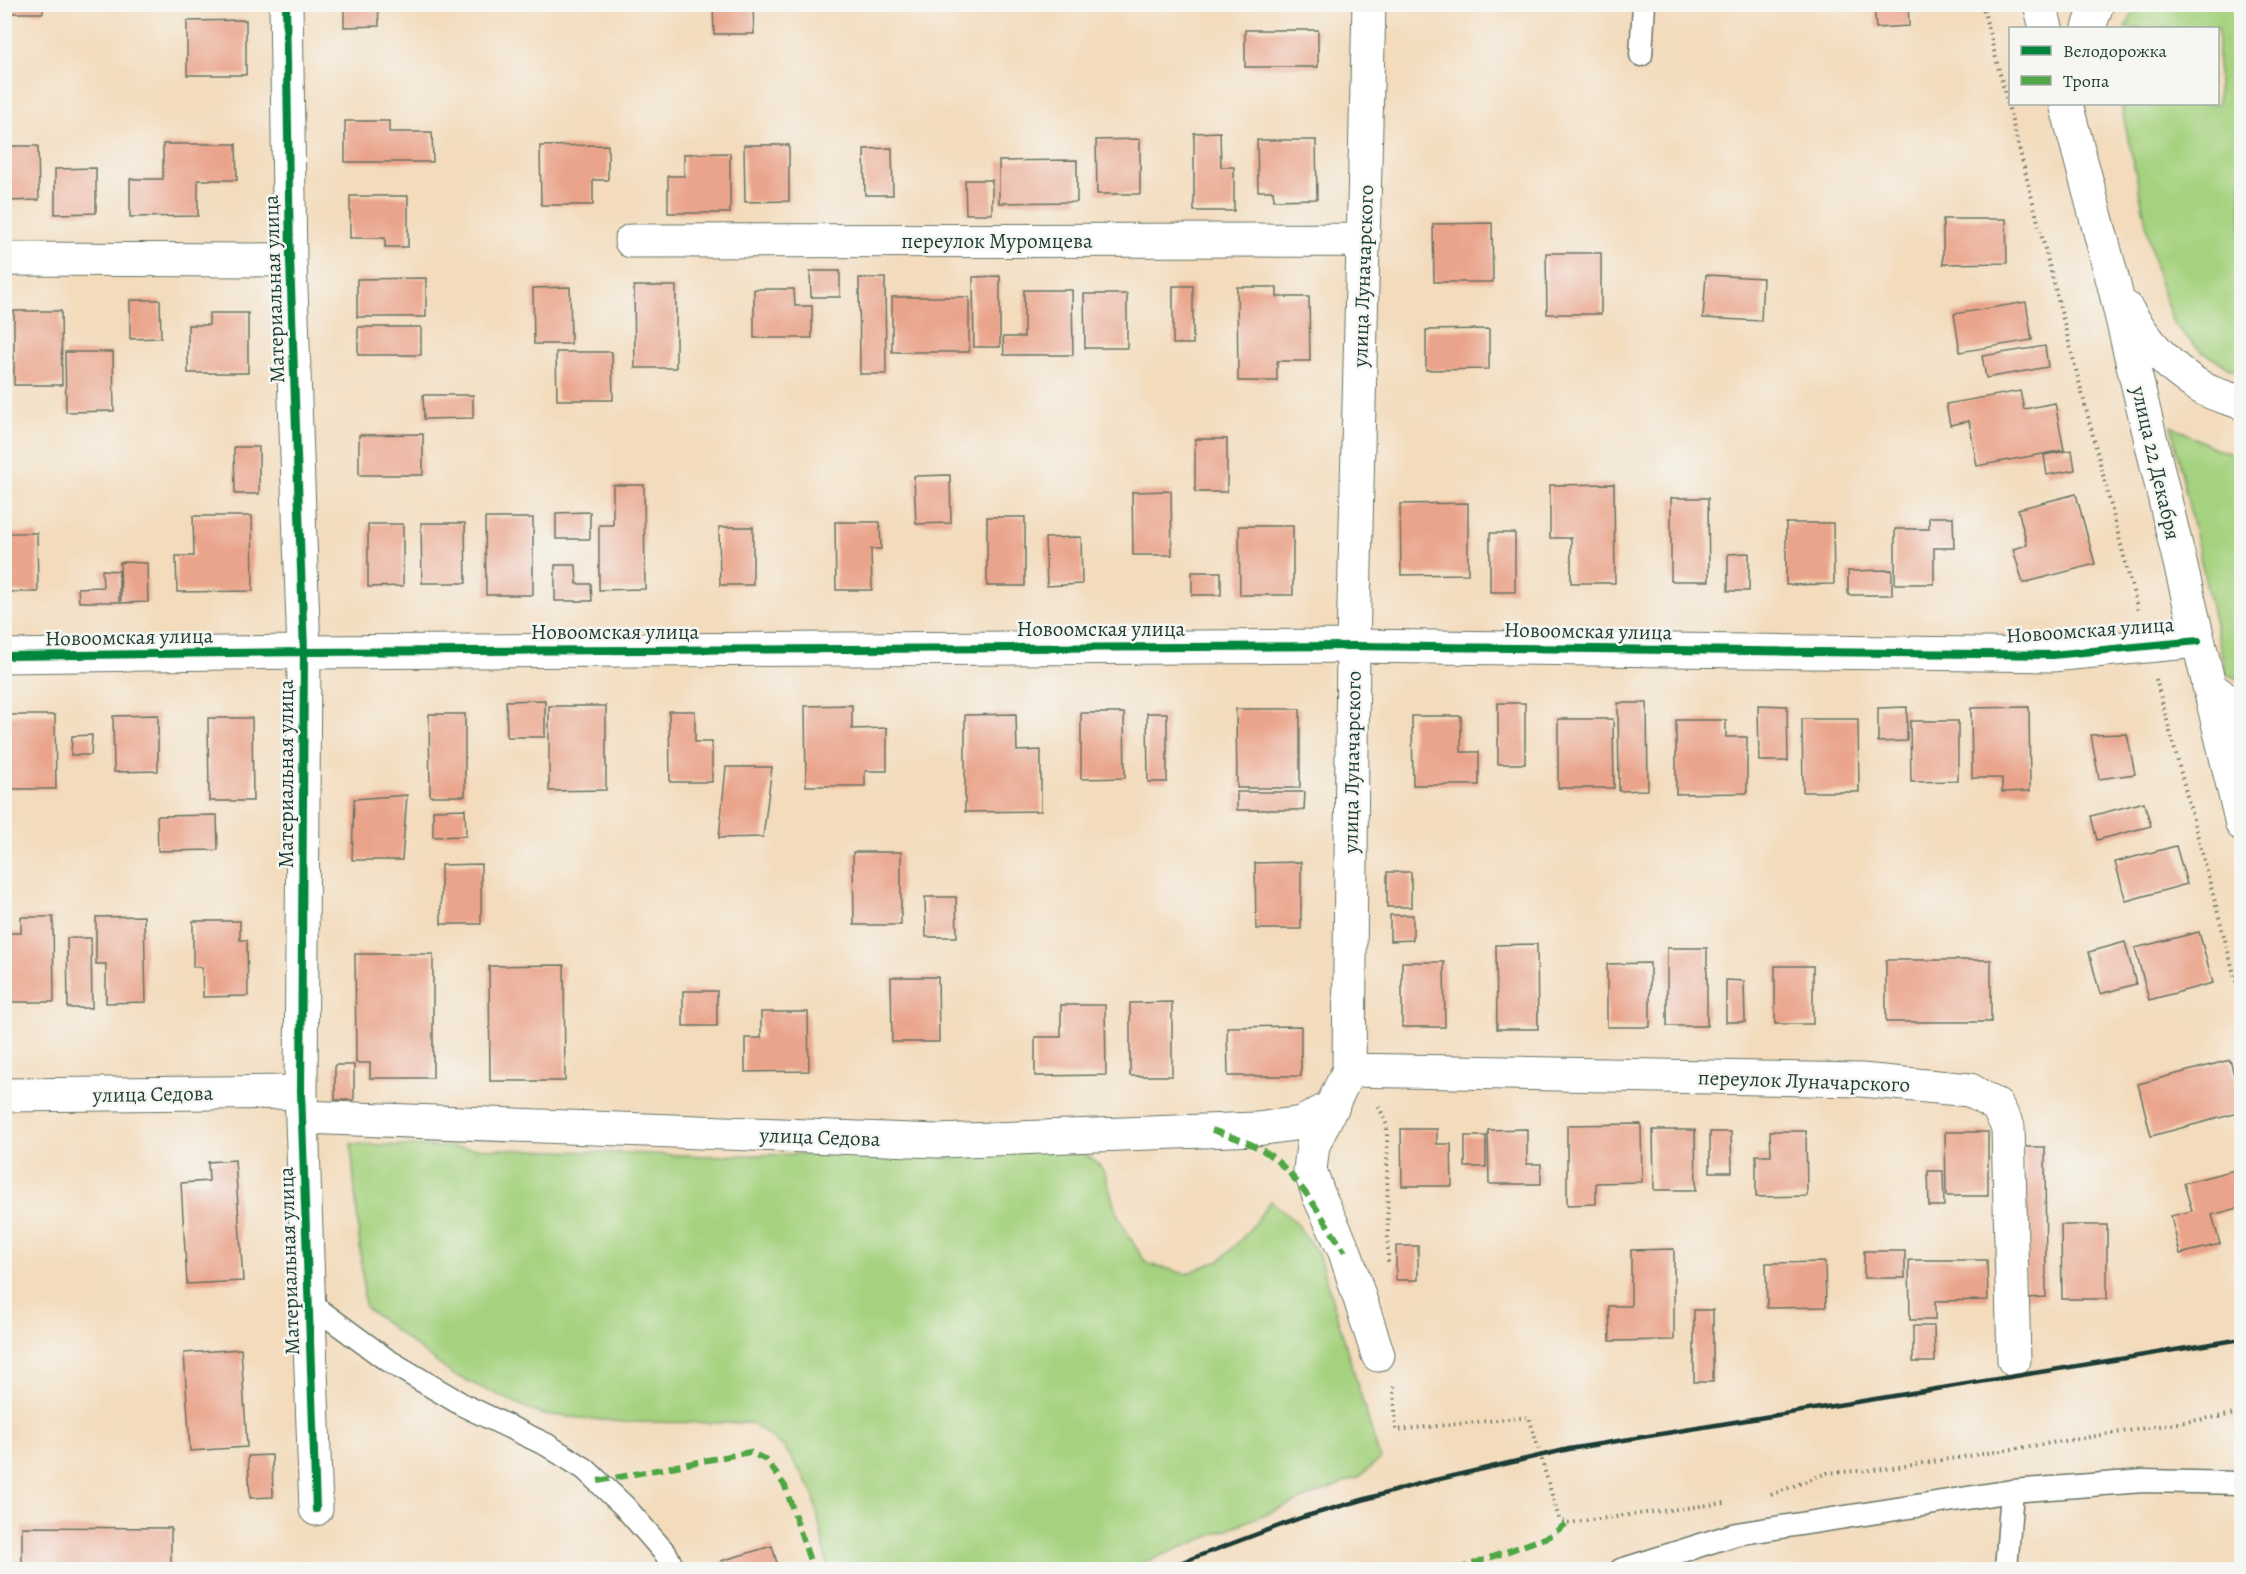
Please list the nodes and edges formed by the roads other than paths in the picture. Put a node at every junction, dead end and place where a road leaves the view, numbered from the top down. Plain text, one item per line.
1 (286, 4) edge
2 (1644, 4) edge
3 (2040, 4) edge
4 (2097, 4) edge
5 (1376, 12) edge
6 (2046, 27) edge
7 (2089, 27) edge
8 (1641, 55) dead end
9 (2066, 105) edge
10 (1364, 240) junction
11 (631, 241) dead end
12 (4, 259) edge
13 (290, 260) junction
14 (2114, 285) junction
15 (2241, 403) edge
16 (2198, 641) junction
17 (1353, 646) junction
18 (304, 652) junction
19 (4, 656) edge
20 (2209, 687) junction
21 (2241, 710) edge
22 (2241, 824) edge
23 (1349, 1071) junction
24 (4, 1095) edge
25 (302, 1105) junction
26 (1333, 1106) junction
27 (308, 1302) junction
28 (2014, 1360) dead end
29 (1386, 1366) road end
30 (2241, 1483) edge
31 (2012, 1491) junction
32 (316, 1509) dead end
33 (674, 1569) edge
34 (1621, 1569) edge
35 (2006, 1569) edge

1 - 13 street, Материальная улица
2 - 8 lane
3 - 6 street
4 - 7 street
5 - 10 street, улица Луначарского
9 - 14 street, улица 22 Декабря
10 - 11 street, переулок Муромцева
10 - 17 street, улица Луначарского
12 - 13 street
13 - 18 street, Материальная улица
14 - 15 street
14 - 16 street, улица 22 Декабря
16 - 17 street, Новоомская улица
16 - 20 street, улица 22 Декабря
17 - 18 street, Новоомская улица
17 - 23 street, улица Луначарского
18 - 19 street, Новоомская улица
18 - 25 street, Материальная улица
20 - 21 street
20 - 22 street, улица 22 Декабря
23 - 26 street, улица Луначарского
23 - 28 street, переулок Луначарского
24 - 25 street, улица Седова
25 - 26 street, улица Седова
25 - 27 street, Материальная улица
26 - 29 street, улица Луначарского
27 - 32 street, Материальная улица
27 - 33 lane
30 - 31 lane
31 - 34 lane
31 - 35 lane

